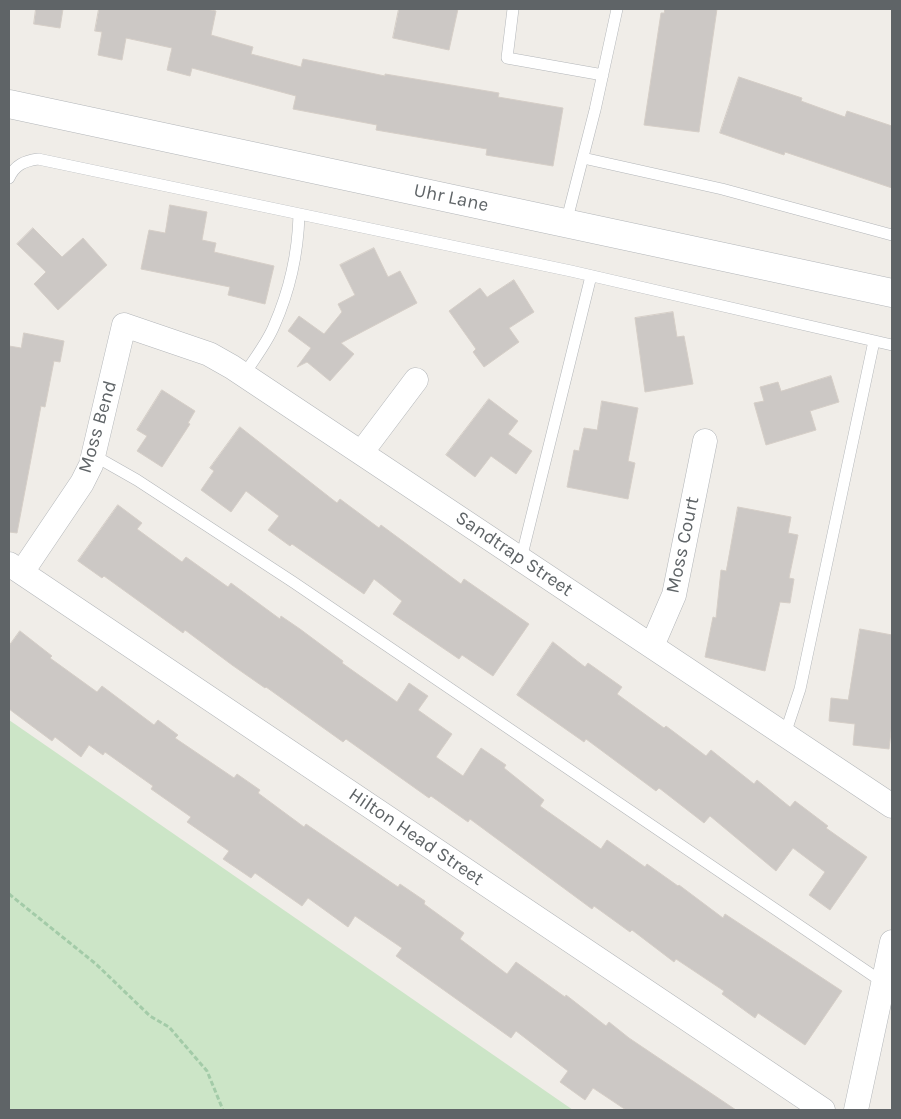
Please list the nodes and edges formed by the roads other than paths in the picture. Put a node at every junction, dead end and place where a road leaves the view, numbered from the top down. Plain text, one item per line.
1 (513, 9) edge
2 (617, 9) edge
3 (603, 75) junction
4 (9, 104) edge
5 (583, 158) junction
6 (9, 178) edge
7 (299, 215) junction
8 (566, 223) junction
9 (892, 235) edge
10 (591, 276) junction
11 (892, 293) edge
12 (124, 325) joint
13 (874, 340) junction
14 (892, 345) edge
15 (244, 375) junction
16 (416, 380) dead end
17 (706, 441) dead end
18 (361, 453) junction
19 (93, 456) junction
20 (521, 559) junction
21 (16, 568) edge
22 (652, 646) junction
23 (785, 734) junction
24 (892, 806) edge
25 (892, 942) edge
26 (888, 985) edge
27 (823, 1110) edge
28 (856, 1110) edge

1 - 3 lane
2 - 3 lane
3 - 5 lane
4 - 8 street, Uhr Lane
5 - 8 lane
5 - 9 lane
6 - 7 lane
7 - 10 lane
7 - 15 lane
8 - 11 street, Uhr Lane
10 - 13 lane
10 - 20 lane
12 - 15 street, Sandtrap Street
12 - 19 street, Moss Bend
13 - 14 lane
13 - 23 lane
15 - 18 street, Sandtrap Street
16 - 18 street
17 - 22 street, Moss Court
18 - 20 street, Sandtrap Street
19 - 21 street, Moss Bend
19 - 26 lane
20 - 22 street, Sandtrap Street
21 - 27 street, Hilton Head Street
22 - 23 street, Sandtrap Street
23 - 24 street, Sandtrap Street
25 - 26 street
26 - 28 street

